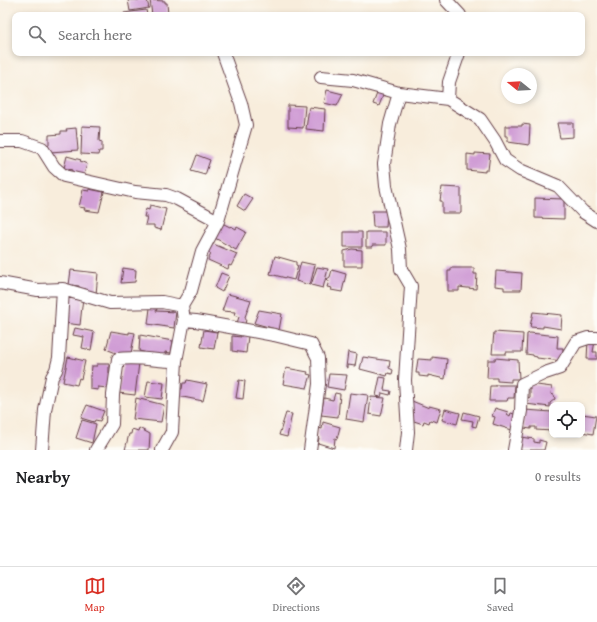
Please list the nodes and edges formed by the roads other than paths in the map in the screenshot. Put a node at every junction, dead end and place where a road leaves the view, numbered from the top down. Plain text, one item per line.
1 (446, 0) edge
2 (457, 12) edge
3 (224, 56) edge
4 (458, 56) edge
5 (321, 77) dead end
6 (399, 92) junction
7 (448, 99) junction
8 (0, 140) edge
9 (218, 221) junction
10 (597, 221) edge
11 (0, 283) edge
12 (62, 290) junction
13 (182, 306) junction
14 (184, 320) junction
15 (597, 338) edge
16 (176, 361) junction
17 (42, 450) edge
18 (96, 450) edge
19 (162, 450) edge
20 (310, 450) edge
21 (406, 450) edge
22 (514, 450) edge

1 - 2 street
3 - 9 street
4 - 7 street
5 - 6 street
6 - 7 street
6 - 21 street
7 - 10 street
8 - 9 street
9 - 13 street
11 - 12 street
12 - 13 street
12 - 17 street
13 - 14 street
14 - 16 street
14 - 20 street
15 - 22 street
16 - 18 street
16 - 19 street

